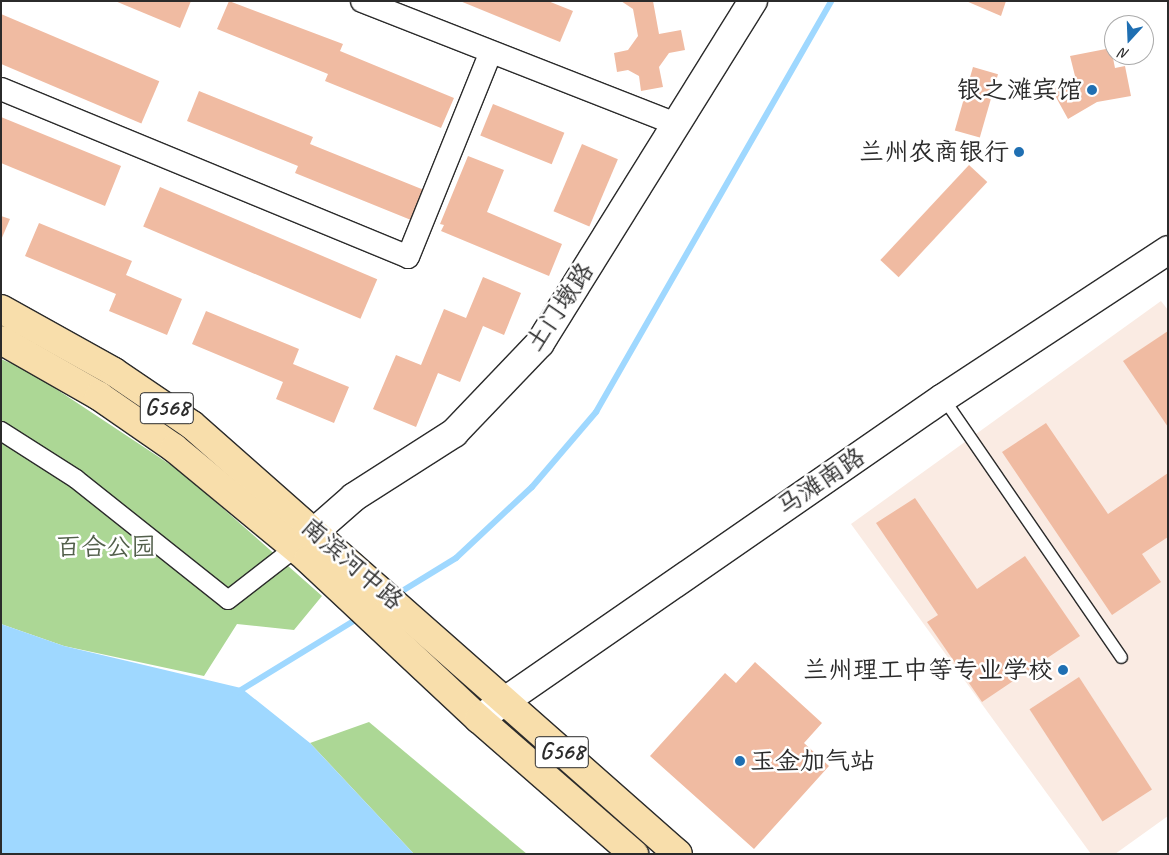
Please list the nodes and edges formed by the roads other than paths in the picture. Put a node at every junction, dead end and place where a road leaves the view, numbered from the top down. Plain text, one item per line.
1 (362, 1) edge
2 (754, 1) edge
3 (491, 52) junction
4 (1, 89) edge
5 (676, 124) junction
6 (1168, 250) edge
7 (1, 309) edge
8 (1, 340) edge
9 (943, 398) junction
10 (1, 431) edge
11 (305, 540) junction
12 (1121, 657) dead end
13 (505, 699) junction
14 (478, 719) junction
15 (634, 854) edge
16 (678, 854) edge

1 - 3 street
2 - 5 main road, 土门墩路
3 - 4 street
3 - 5 street
5 - 11 main road, 土门墩路
6 - 9 main road, 马滩南路
7 - 11 highway, 南滨河中路 / G568
8 - 11 highway, 南滨河中路 / G568
9 - 12 lane
9 - 13 main road, 马滩南路
10 - 11 street
11 - 13 highway, 南滨河中路 / G568
11 - 14 highway, 南滨河中路 / G568
13 - 14 main road, 马滩南路
13 - 16 highway, 南滨河中路 / G568
14 - 15 highway, 南滨河中路 / G568

